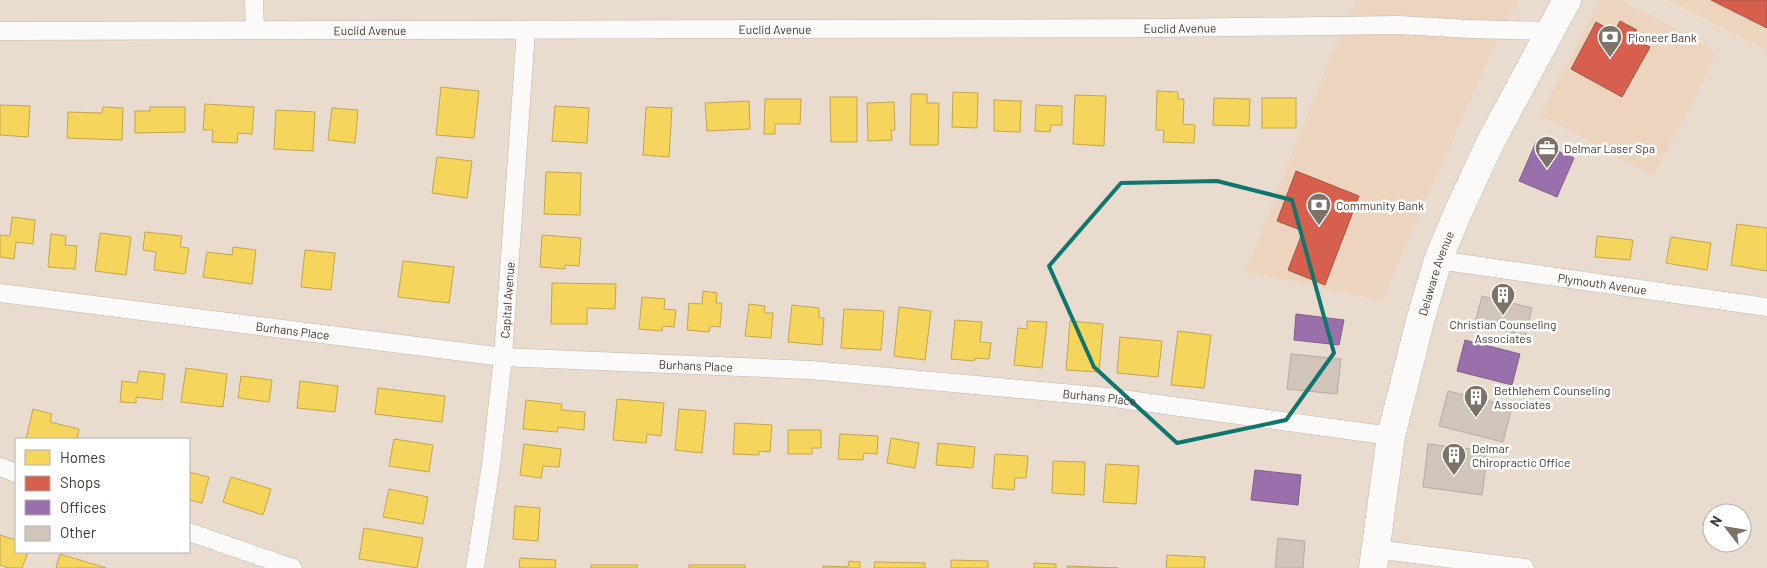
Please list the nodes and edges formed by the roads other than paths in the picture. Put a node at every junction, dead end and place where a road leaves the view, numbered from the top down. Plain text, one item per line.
1 (254, 0) edge
2 (1567, 0) edge
3 (255, 30) junction
4 (526, 30) junction
5 (0, 31) edge
6 (1549, 31) junction
7 (1438, 260) junction
8 (0, 293) edge
9 (1767, 307) edge
10 (503, 357) junction
11 (1391, 436) junction
12 (0, 467) edge
13 (15, 473) edge
14 (190, 532) edge
15 (1374, 559) edge
16 (293, 568) edge
17 (475, 568) edge
18 (1525, 568) edge

1 - 3 street
2 - 6 main road, Delaware Avenue
3 - 4 street, Euclid Avenue
3 - 5 street, Euclid Avenue
4 - 6 street, Euclid Avenue
4 - 10 street, Capital Avenue
6 - 7 main road, Delaware Avenue
7 - 9 street, Plymouth Avenue
7 - 11 main road, Delaware Avenue
8 - 10 street, Burhans Place
10 - 11 street, Burhans Place
10 - 17 street, Capital Avenue
11 - 15 main road, Delaware Avenue
12 - 13 street
14 - 16 street
15 - 18 street

